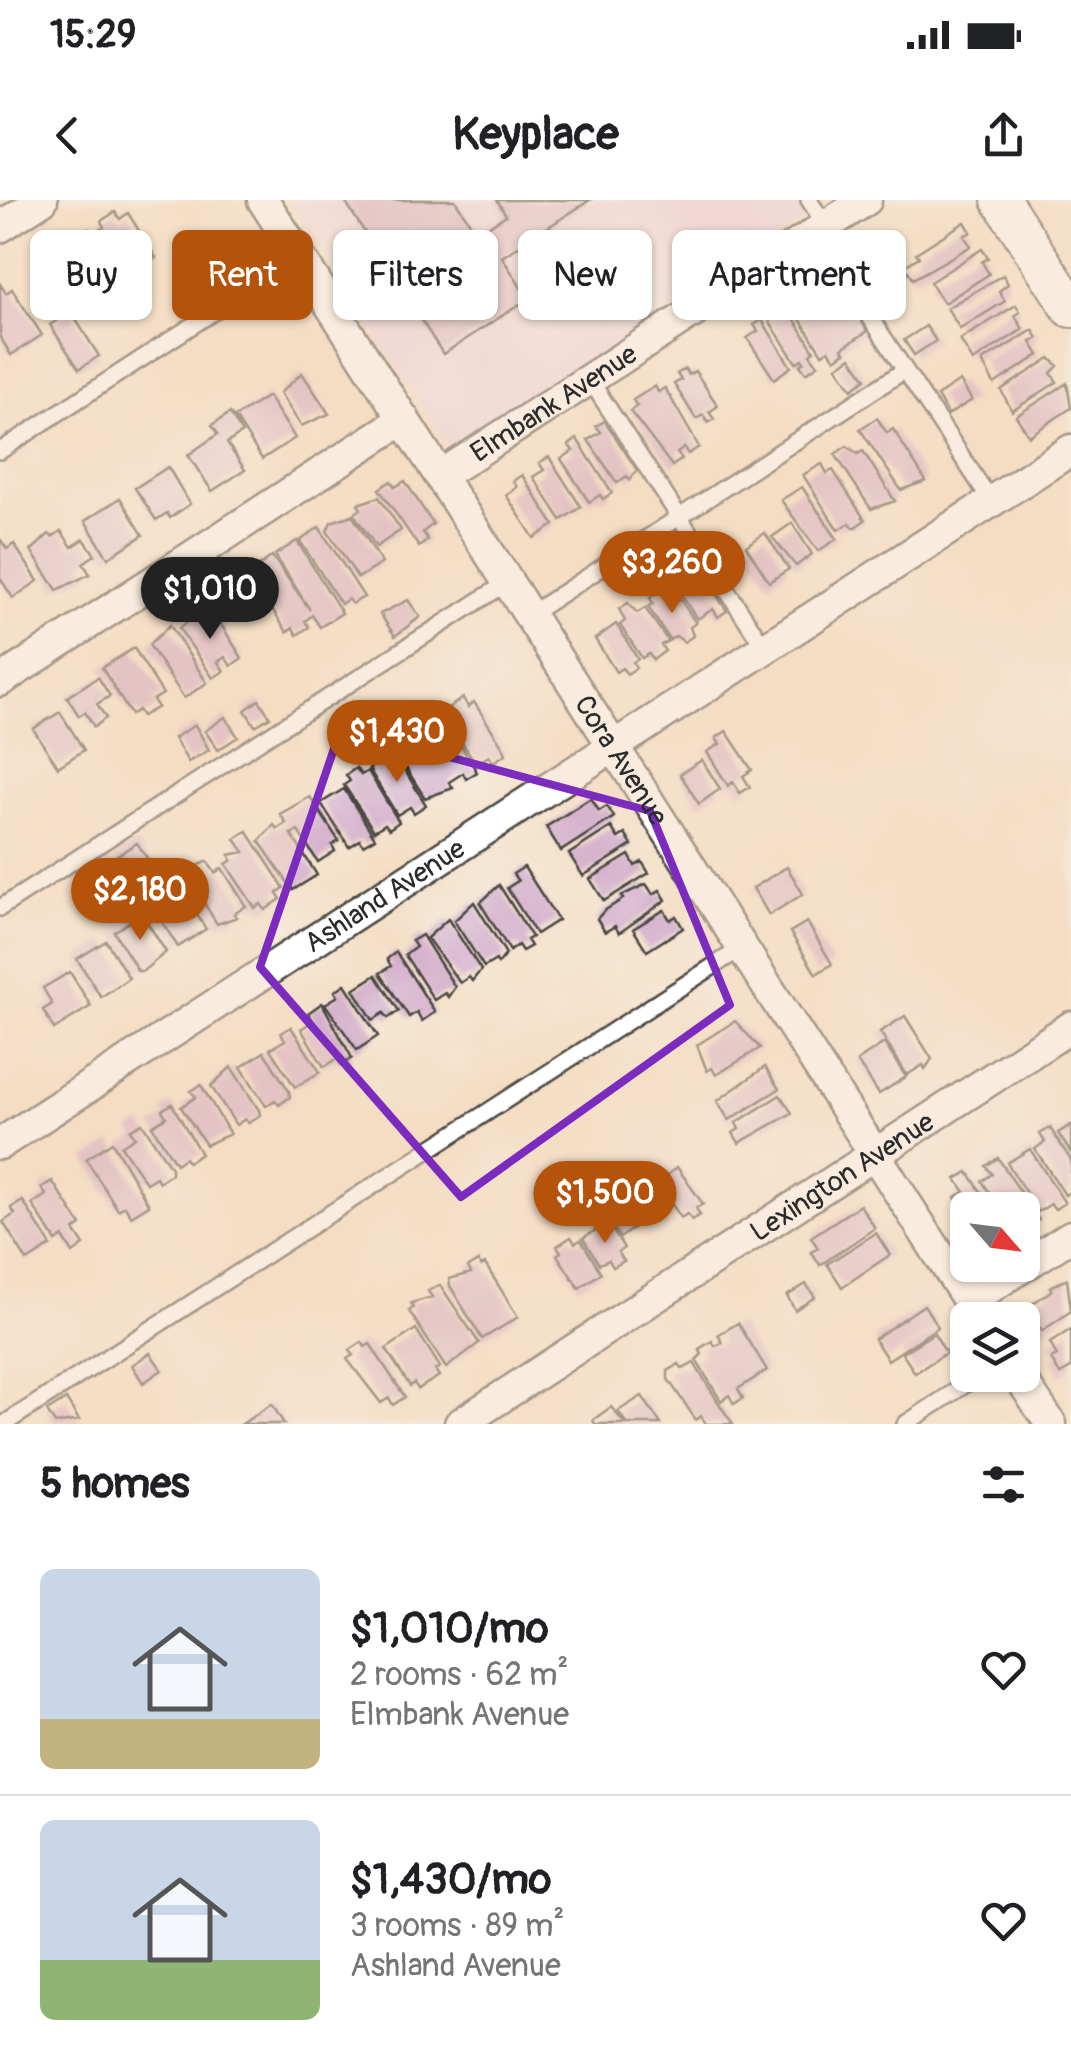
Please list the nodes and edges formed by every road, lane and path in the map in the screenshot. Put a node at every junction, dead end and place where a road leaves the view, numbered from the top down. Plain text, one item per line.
1 (42, 200) edge
2 (264, 200) edge
3 (809, 200) edge
4 (866, 200) edge
5 (1001, 200) edge
6 (0, 227) edge
7 (283, 230) edge
8 (820, 230) joint
9 (313, 278) edge
10 (1071, 308) edge
11 (201, 320) edge
12 (682, 320) edge
13 (875, 320) edge
14 (905, 370) junction
15 (590, 380) junction
16 (404, 419) junction
17 (1071, 450) edge
18 (0, 451) edge
19 (440, 476) junction
20 (992, 501) junction
21 (680, 516) junction
22 (508, 582) junction
23 (529, 614) junction
24 (764, 647) junction
25 (0, 681) edge
26 (612, 744) junction
27 (0, 908) edge
28 (743, 947) junction
29 (1071, 1027) edge
30 (0, 1144) edge
31 (876, 1154) junction
32 (1071, 1236) edge
33 (969, 1302) edge
34 (987, 1302) edge
35 (954, 1392) edge
36 (1029, 1392) edge
37 (1071, 1417) edge
38 (4, 1424) edge
39 (460, 1424) edge
40 (904, 1424) edge
41 (1051, 1424) edge
42 (1060, 1424) edge

1 - 6 street
2 - 7 street, Cora Avenue
3 - 8 lane
4 - 8 street, Elmbank Avenue
5 - 10 street
9 - 16 street, Cora Avenue
11 - 18 lane
12 - 15 street, Elmbank Avenue
13 - 14 lane
14 - 20 lane
14 - 21 lane
15 - 19 street, Elmbank Avenue
15 - 21 lane
16 - 19 street, Cora Avenue
16 - 25 street
17 - 20 street, Ashland Avenue
19 - 22 street, Cora Avenue
20 - 24 street, Ashland Avenue
21 - 23 lane
21 - 24 lane
22 - 23 street, Cora Avenue
22 - 27 lane
23 - 26 street, Cora Avenue
24 - 26 street, Ashland Avenue
26 - 28 street, Cora Avenue
26 - 30 street, Ashland Avenue
28 - 31 street, Cora Avenue
28 - 38 lane
29 - 31 street, Lexington Avenue
31 - 33 street, Cora Avenue
31 - 39 street, Lexington Avenue
32 - 34 street
35 - 40 lane
36 - 41 street
37 - 42 lane

